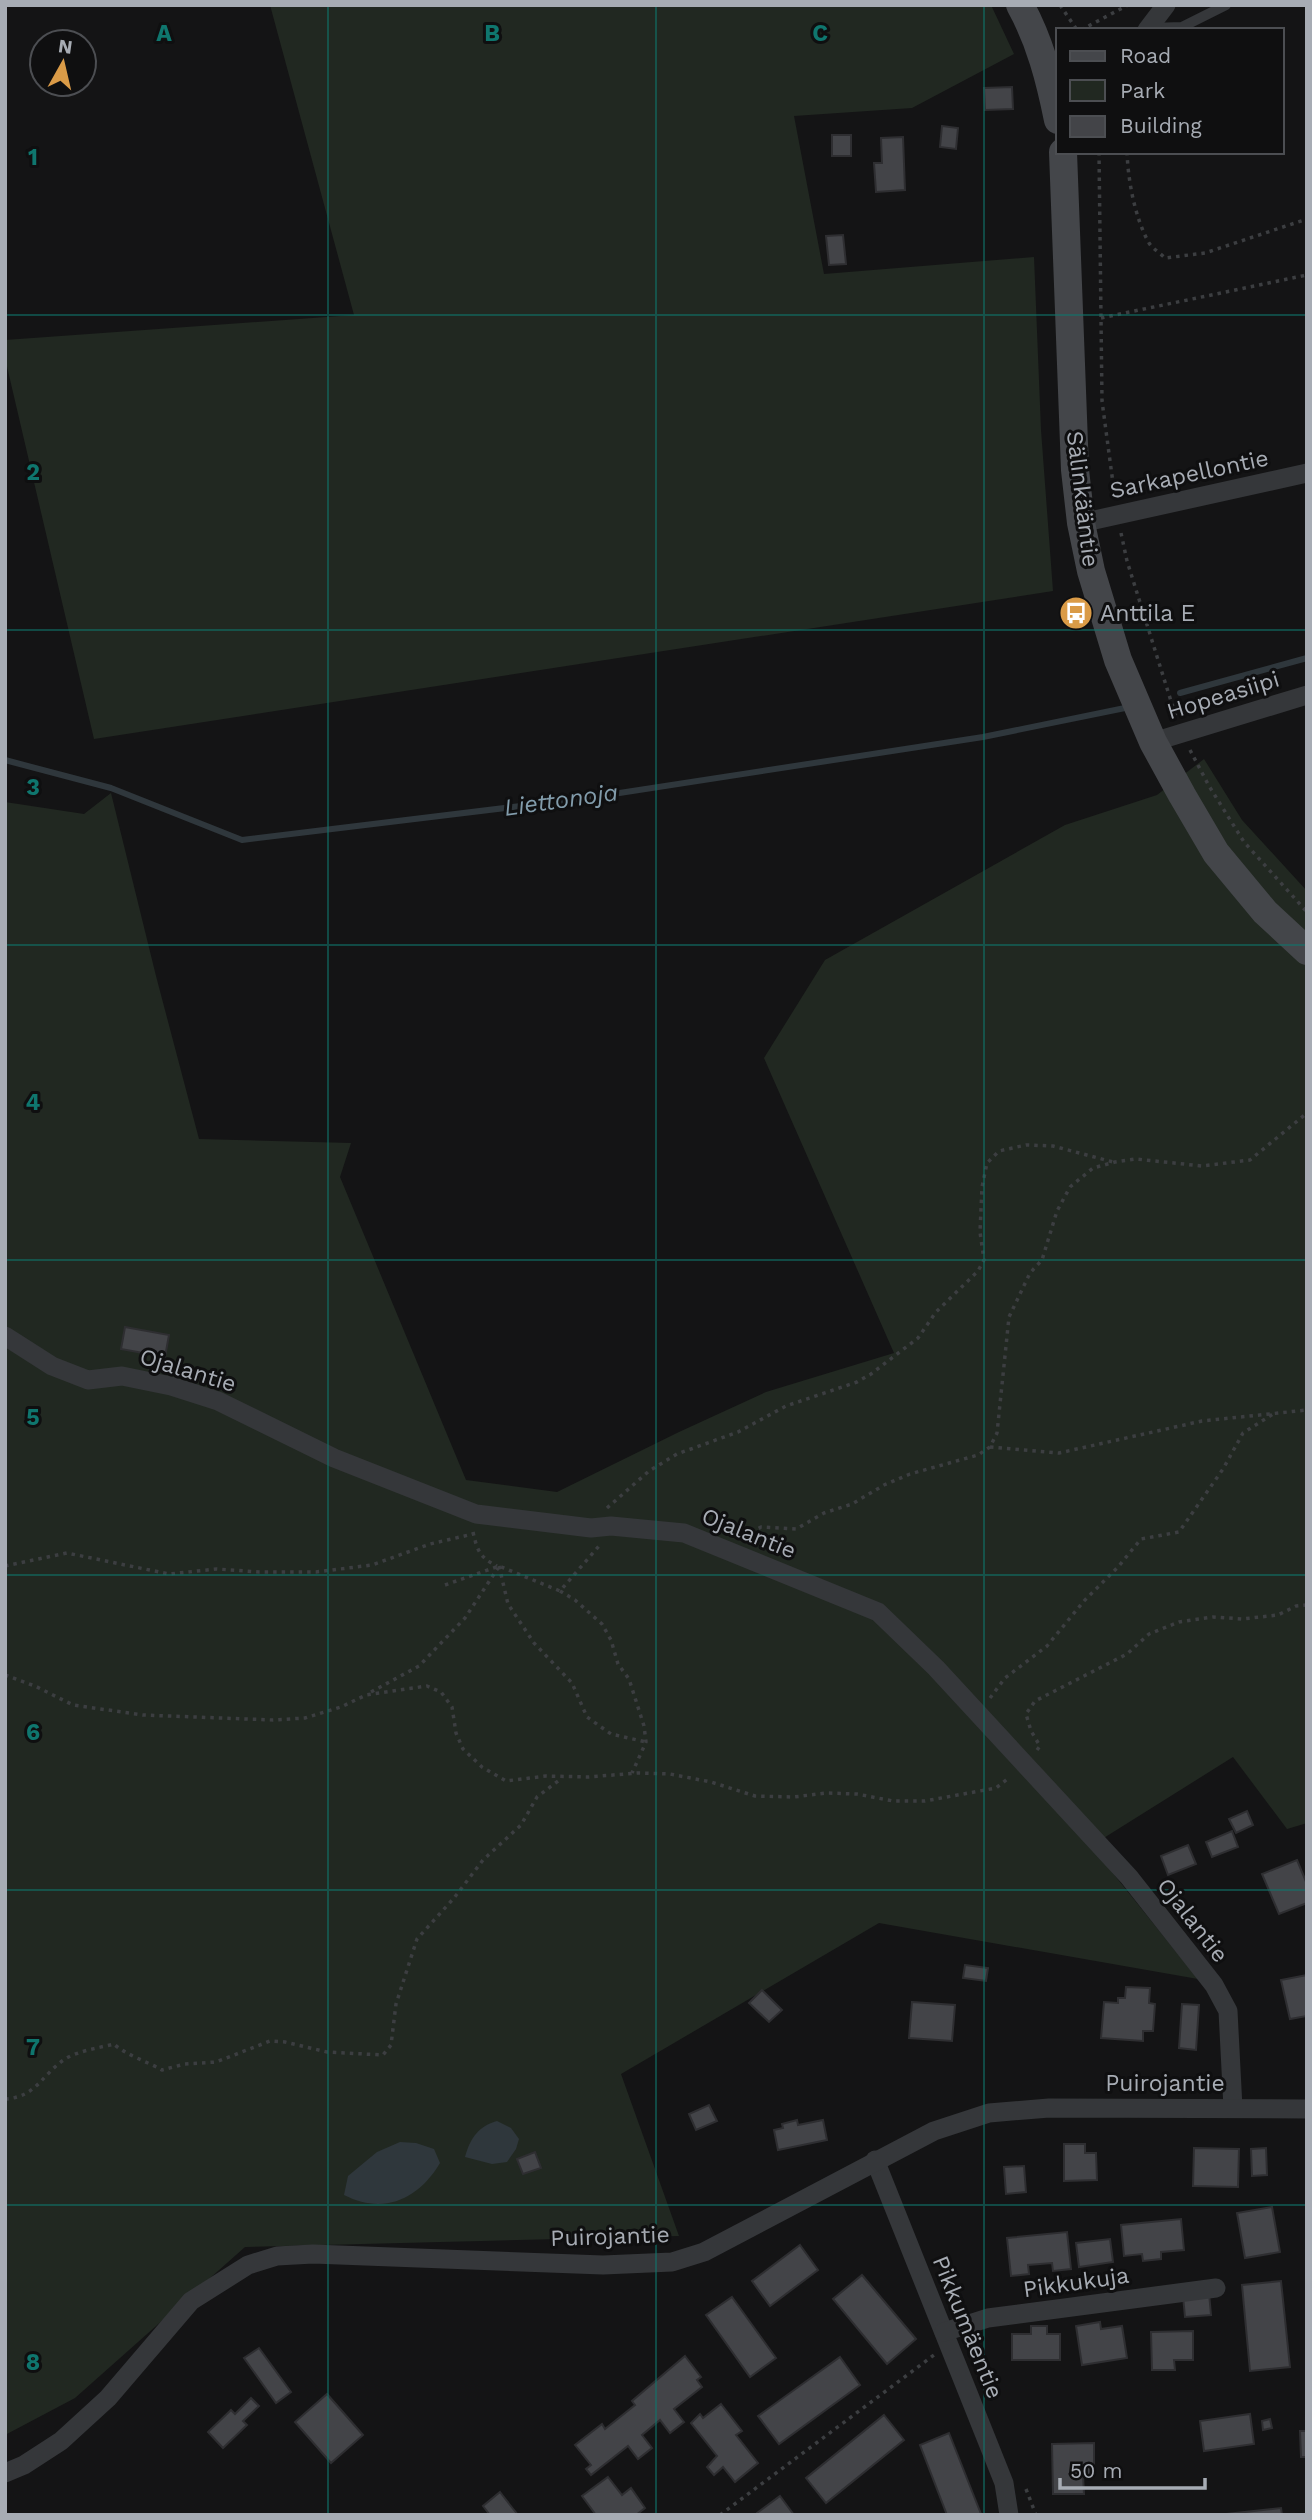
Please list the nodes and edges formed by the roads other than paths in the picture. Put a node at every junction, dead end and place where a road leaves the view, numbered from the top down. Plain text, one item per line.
1 (1020, 5) edge
2 (1166, 5) edge
3 (1226, 5) edge
4 (1149, 28) edge
5 (1165, 28) edge
6 (1054, 76) edge
7 (1056, 98) edge
8 (1063, 154) edge
9 (1307, 472) edge
10 (1081, 523) junction
11 (1307, 695) edge
12 (1153, 742) junction
13 (1307, 951) edge
14 (5, 1336) edge
15 (1233, 2108) junction
16 (1307, 2109) edge
17 (875, 2160) junction
18 (1216, 2288) dead end
19 (946, 2338) junction
20 (5, 2473) edge
21 (1009, 2515) edge

1 - 6 street
2 - 4 street
3 - 5 lane
6 - 7 street
8 - 10 street, Sälinkääntie
9 - 10 street, Sarkapellontie
10 - 12 street, Sälinkääntie
11 - 12 street, Hopeasiipi
12 - 13 street, Sälinkääntie
14 - 15 street, Ojalantie
15 - 16 street, Puirojantie
15 - 17 street, Puirojantie
17 - 19 street, Pikkumäentie
17 - 20 street, Puirojantie
18 - 19 street, Pikkukuja
19 - 21 street, Pikkumäentie

